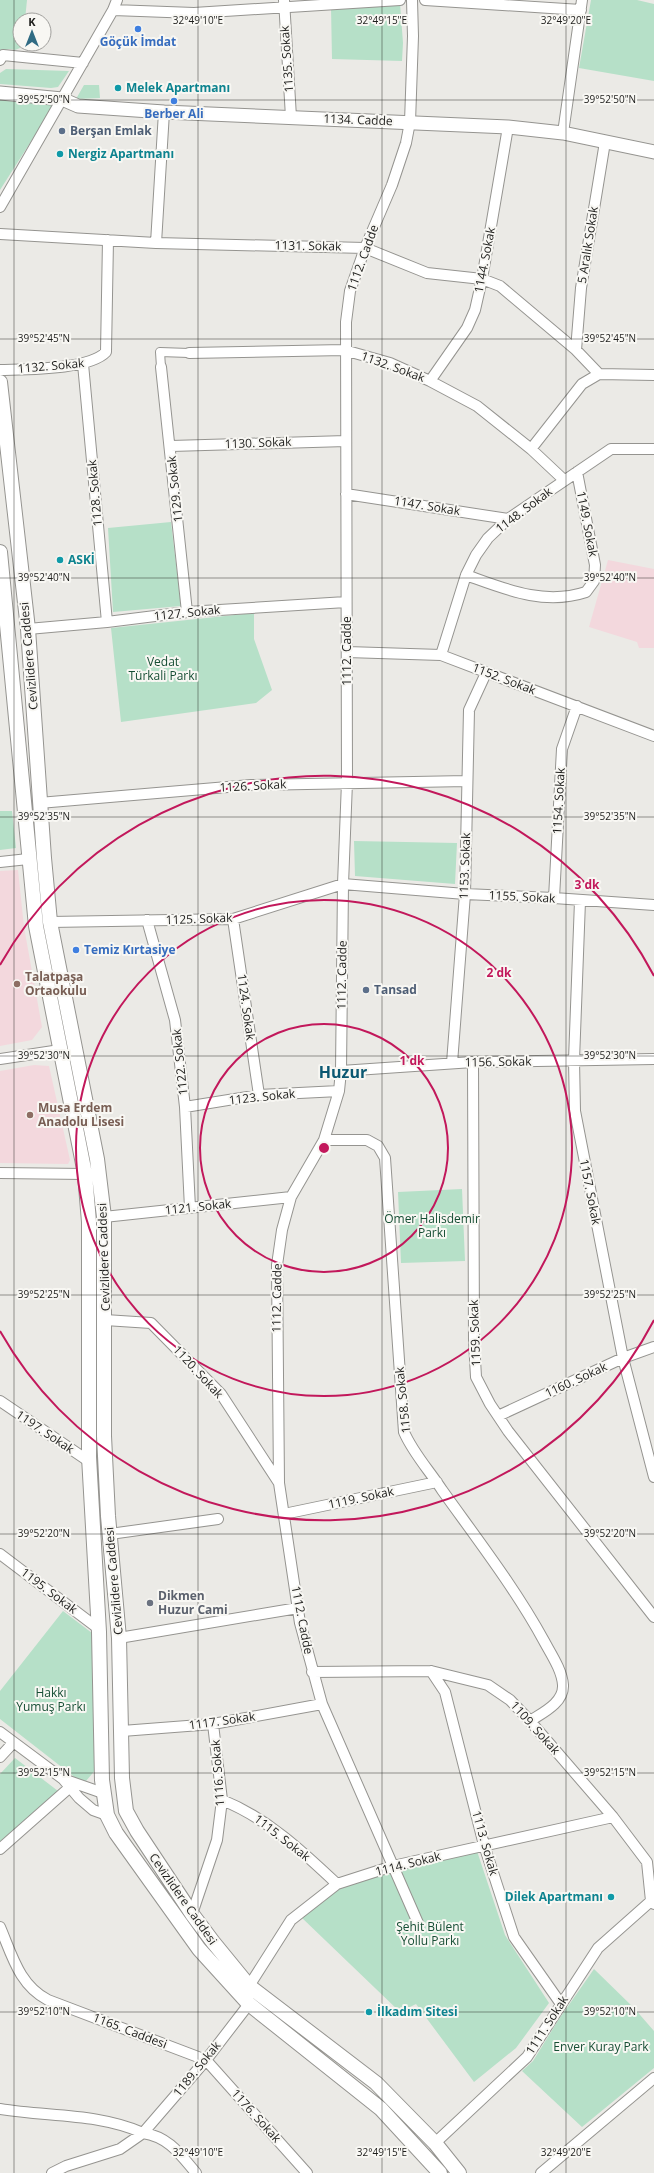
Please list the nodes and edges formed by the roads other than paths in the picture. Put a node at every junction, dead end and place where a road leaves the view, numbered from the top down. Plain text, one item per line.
1 (117, 0) edge
2 (400, 0) edge
3 (412, 0) edge
4 (425, 0) edge
5 (284, 4) edge
6 (581, 5) edge
7 (113, 10) junction
8 (0, 60) edge
9 (83, 63) junction
10 (0, 93) edge
11 (62, 99) junction
12 (164, 112) junction
13 (291, 117) junction
14 (410, 122) junction
15 (508, 126) junction
16 (563, 133) junction
17 (605, 142) junction
18 (654, 152) edge
19 (0, 208) edge
20 (0, 234) edge
21 (108, 240) junction
22 (156, 242) junction
23 (365, 248) junction
24 (482, 279) junction
25 (344, 350) junction
26 (576, 350) junction
27 (190, 353) joint
28 (83, 364) junction
29 (161, 368) joint
30 (0, 370) edge
31 (599, 374) junction
32 (654, 375) edge
33 (430, 381) junction
34 (0, 382) edge
35 (346, 441) junction
36 (170, 446) junction
37 (531, 449) junction
38 (654, 449) edge
39 (578, 472) junction
40 (564, 480) junction
41 (346, 494) junction
42 (508, 519) junction
43 (0, 552) edge
44 (466, 575) junction
45 (346, 602) junction
46 (187, 612) junction
47 (107, 622) junction
48 (28, 629) junction
49 (4, 634) edge
50 (347, 652) junction
51 (441, 655) junction
52 (486, 673) junction
53 (577, 706) junction
54 (654, 736) edge
55 (467, 781) junction
56 (347, 782) junction
57 (39, 803) junction
58 (44, 858) junction
59 (28, 859) junction
60 (0, 862) edge
61 (343, 884) junction
62 (465, 894) junction
63 (554, 898) junction
64 (580, 901) junction
65 (654, 905) edge
66 (233, 919) junction
67 (147, 920) junction
68 (50, 922) junction
69 (60, 1050) junction
70 (0, 1059) edge
71 (654, 1059) edge
72 (574, 1060) junction
73 (473, 1062) junction
74 (452, 1063) junction
75 (341, 1071) junction
76 (339, 1091) junction
77 (259, 1095) junction
78 (185, 1107) junction
79 (324, 1140) junction
80 (0, 1173) edge
81 (85, 1174) junction
82 (291, 1197) junction
83 (190, 1208) junction
84 (104, 1216) junction
85 (105, 1320) junction
86 (654, 1347) edge
87 (623, 1358) junction
88 (0, 1401) edge
89 (498, 1416) junction
90 (90, 1462) junction
91 (106, 1473) junction
92 (654, 1477) edge
93 (437, 1482) junction
94 (279, 1483) junction
95 (284, 1514) junction
96 (218, 1519) dead end
97 (110, 1534) junction
98 (0, 1554) edge
99 (298, 1608) junction
100 (654, 1616) edge
101 (99, 1628) junction
102 (119, 1638) junction
103 (432, 1671) junction
104 (312, 1672) junction
105 (322, 1704) junction
106 (530, 1721) junction
107 (213, 1724) junction
108 (122, 1731) junction
109 (0, 1732) edge
110 (13, 1743) junction
111 (0, 1757) edge
112 (63, 1779) junction
113 (69, 1788) junction
114 (103, 1793) junction
115 (123, 1798) junction
116 (222, 1800) junction
117 (107, 1815) junction
118 (613, 1817) junction
119 (129, 1818) junction
120 (484, 1845) junction
121 (0, 1849) edge
122 (651, 1860) edge
123 (393, 1866) junction
124 (337, 1884) junction
125 (653, 1902) edge
126 (192, 1914) junction
127 (418, 1923) dead end
128 (0, 1927) edge
129 (249, 1986) junction
130 (249, 2004) junction
131 (561, 2004) junction
132 (206, 2060) junction
133 (654, 2078) edge
134 (0, 2109) edge
135 (143, 2133) junction
136 (435, 2143) junction
137 (52, 2173) edge
138 (196, 2173) edge
139 (307, 2173) edge
140 (440, 2173) edge
141 (459, 2173) edge
142 (541, 2173) edge

1 - 7 street
2 - 5 street
3 - 14 street, 1112. Cadde
4 - 6 street
5 - 7 street
5 - 13 street, 1135. Sokak
6 - 16 street
7 - 9 street
8 - 9 street
9 - 11 street
10 - 11 street, 1134. Cadde
11 - 12 street, 1134. Cadde
11 - 19 street
12 - 13 street, 1134. Cadde
12 - 22 street
13 - 14 street, 1134. Cadde
14 - 15 street, 1134. Cadde
14 - 23 street, 1112. Cadde
15 - 16 street, 1134. Cadde
15 - 24 street, 1144. Sokak
16 - 17 street, 1134. Cadde
17 - 18 street, 1134. Cadde
17 - 26 street, 5 Aralık Sokak
20 - 21 street, 1131. Sokak
21 - 22 street, 1131. Sokak
21 - 28 street, 1132. Sokak
22 - 23 street, 1131. Sokak
23 - 24 street, 1131. Sokak
23 - 25 street, 1112. Cadde
24 - 26 street, 1131. Sokak
24 - 33 street, 1144. Sokak
25 - 27 street, 1132. Sokak
25 - 33 street, 1132. Sokak
25 - 35 street, 1112. Cadde
26 - 31 street, 1131. Sokak
27 - 29 street
28 - 30 street, 1132. Sokak
28 - 47 street, 1128. Sokak
29 - 36 street, 1129. Sokak
31 - 32 street
31 - 37 street
33 - 37 street, 1132. Sokak
34 - 48 main road, Cevizlidere Caddesi
35 - 36 street, 1130. Sokak
35 - 41 street, 1112. Cadde
36 - 46 street, 1129. Sokak
37 - 40 street, 1132. Sokak
38 - 39 street, 1148. Sokak
39 - 40 street, 1148. Sokak
39 - 44 street, 1149. Sokak
40 - 42 street, 1148. Sokak
41 - 42 street, 1147. Sokak
41 - 45 street, 1112. Cadde
42 - 44 street, 1148. Sokak
43 - 49 main road, Cevizlidere Caddesi
44 - 51 street, 1148. Sokak
45 - 46 street, 1127. Sokak
45 - 50 street, 1112. Cadde
46 - 47 street, 1127. Sokak
47 - 48 street, 1127. Sokak
48 - 57 main road, Cevizlidere Caddesi
49 - 59 main road, Cevizlidere Caddesi
50 - 51 street, 1152. Sokak
50 - 56 street, 1112. Cadde
51 - 52 street, 1152. Sokak
52 - 53 street, 1152. Sokak
52 - 55 street, 1153. Sokak
53 - 54 street, 1152. Sokak
53 - 63 street, 1154. Sokak
55 - 56 street, 1126. Sokak
55 - 62 street, 1153. Sokak
56 - 57 street, 1126. Sokak
56 - 61 street, 1112. Cadde
57 - 58 main road, Cevizlidere Caddesi
58 - 59 main road
58 - 68 main road, Cevizlidere Caddesi
59 - 60 street
59 - 69 main road, Cevizlidere Caddesi
61 - 62 street, 1155. Sokak
61 - 66 street, 1125. Sokak
61 - 75 street, 1112. Cadde
62 - 63 street, 1155. Sokak
62 - 74 street, 1153. Sokak
63 - 64 street, 1155. Sokak
64 - 65 street, 1155. Sokak
64 - 72 street, 1157. Sokak
66 - 67 street, 1125. Sokak
66 - 77 street, 1124. Sokak
67 - 68 street, 1125. Sokak
67 - 78 street, 1122. Sokak
68 - 84 main road, Cevizlidere Caddesi
69 - 70 street
69 - 81 main road, Cevizlidere Caddesi
71 - 72 street, 1156. Sokak
72 - 73 street, 1156. Sokak
72 - 87 street, 1157. Sokak
73 - 74 street, 1156. Sokak
73 - 89 street, 1159. Sokak
74 - 75 street, 1156. Sokak
75 - 76 street, 1112. Cadde
76 - 77 street, 1123. Sokak
76 - 79 street, 1112. Cadde
77 - 78 street, 1123. Sokak
78 - 83 street, 1122. Sokak
79 - 82 street, 1112. Cadde
79 - 93 street, 1158. Sokak
80 - 81 street
81 - 90 main road, Cevizlidere Caddesi
82 - 83 street, 1121. Sokak
82 - 94 street, 1112. Cadde
83 - 84 street, 1121. Sokak
84 - 85 main road, Cevizlidere Caddesi
85 - 91 main road, Cevizlidere Caddesi
85 - 94 street, 1120. Sokak
86 - 87 street, 1160. Sokak
87 - 89 street, 1160. Sokak
87 - 92 street, 1157. Sokak
88 - 90 street, 1197. Sokak
89 - 100 street, 1159. Sokak
90 - 91 main road
90 - 101 main road, Cevizlidere Caddesi
91 - 97 main road, Cevizlidere Caddesi
93 - 95 street, 1119. Sokak
93 - 106 street, 1158. Sokak
94 - 95 street, 1112. Cadde
95 - 99 street, 1112. Cadde
96 - 97 street
97 - 102 main road, Cevizlidere Caddesi
98 - 101 street, 1195. Sokak
99 - 102 street
99 - 104 street, 1112. Cadde
101 - 114 main road, Cevizlidere Caddesi
102 - 108 main road, Cevizlidere Caddesi
103 - 104 street, 1109. Sokak
103 - 106 street, 1109. Sokak
103 - 120 street, 1113. Sokak
104 - 105 street, 1112. Cadde
105 - 107 street, 1117. Sokak
105 - 123 street, 1112. Cadde
106 - 118 street, 1109. Sokak
107 - 108 street, 1117. Sokak
107 - 116 street, 1116. Sokak
108 - 115 main road, Cevizlidere Caddesi
109 - 110 street
110 - 111 street
110 - 112 street
112 - 113 street
112 - 114 street
113 - 117 street
113 - 121 street
114 - 115 main road
114 - 117 main road, Cevizlidere Caddesi
115 - 119 main road, Cevizlidere Caddesi
116 - 124 street, 1115. Sokak
116 - 126 street, 1116. Sokak
117 - 119 main road
117 - 130 main road, Cevizlidere Caddesi
118 - 120 street, 1114. Sokak
118 - 122 street, 1109. Sokak
119 - 126 main road, Cevizlidere Caddesi
120 - 123 street, 1114. Sokak
120 - 131 street, 1113. Sokak
122 - 125 street, 1109. Sokak
123 - 124 street, 1114. Sokak
123 - 127 street, 1112. Cadde
124 - 129 street, 1114. Sokak
125 - 131 street, 1111. Sokak
126 - 129 main road, Cevizlidere Caddesi
128 - 132 street, 1165. Caddesi
129 - 136 main road, Cevizlidere Caddesi
130 - 132 street, 1189. Sokak
130 - 140 main road, Cevizlidere Caddesi
131 - 136 street, 1111. Sokak
132 - 135 street, 1189. Sokak
132 - 139 street, 1176. Sokak
133 - 142 street
134 - 135 street
135 - 137 street, 1189. Sokak
135 - 138 street
136 - 141 main road, Cevizlidere Caddesi

